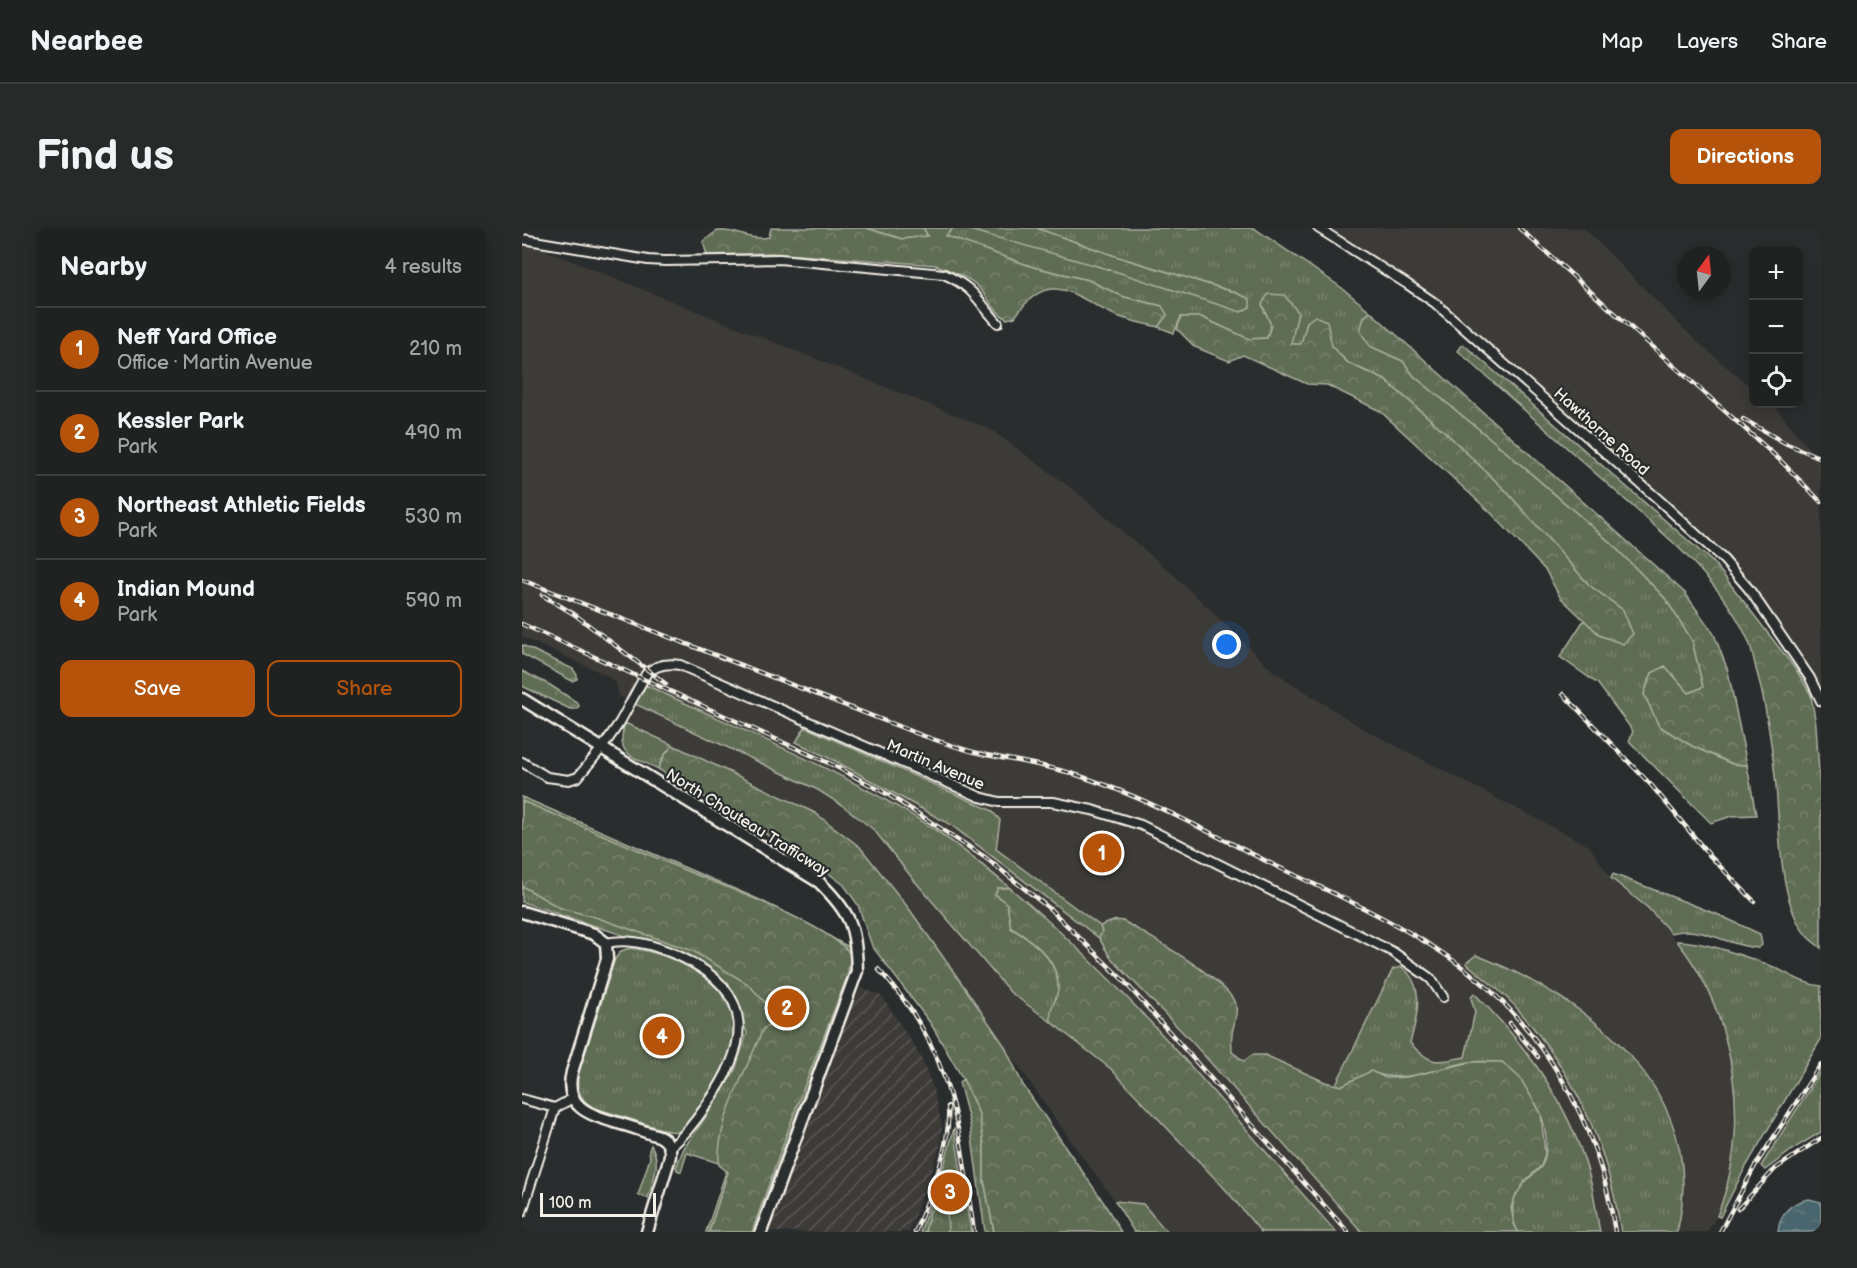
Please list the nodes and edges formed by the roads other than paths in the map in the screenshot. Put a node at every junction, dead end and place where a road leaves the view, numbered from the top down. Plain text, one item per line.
1 (1318, 228) edge
2 (522, 239) edge
3 (998, 323) dead end
4 (522, 699) edge
5 (1821, 701) edge
6 (602, 748) junction
7 (522, 762) edge
8 (522, 912) edge
9 (606, 944) junction
10 (1443, 997) dead end
11 (573, 1098) junction
12 (522, 1099) edge
13 (555, 1108) junction
14 (670, 1148) junction
15 (522, 1212) edge
16 (647, 1232) edge
17 (761, 1232) edge

1 - 5 street, Hawthorne Road
2 - 3 street
4 - 6 main road, North Chouteau Trafficway
6 - 7 street, Martin Avenue
6 - 10 street, Martin Avenue
6 - 17 main road, North Chouteau Trafficway
8 - 9 main road
9 - 11 main road
9 - 14 street
11 - 13 street
11 - 14 main road
12 - 13 street
13 - 15 street
14 - 16 main road

